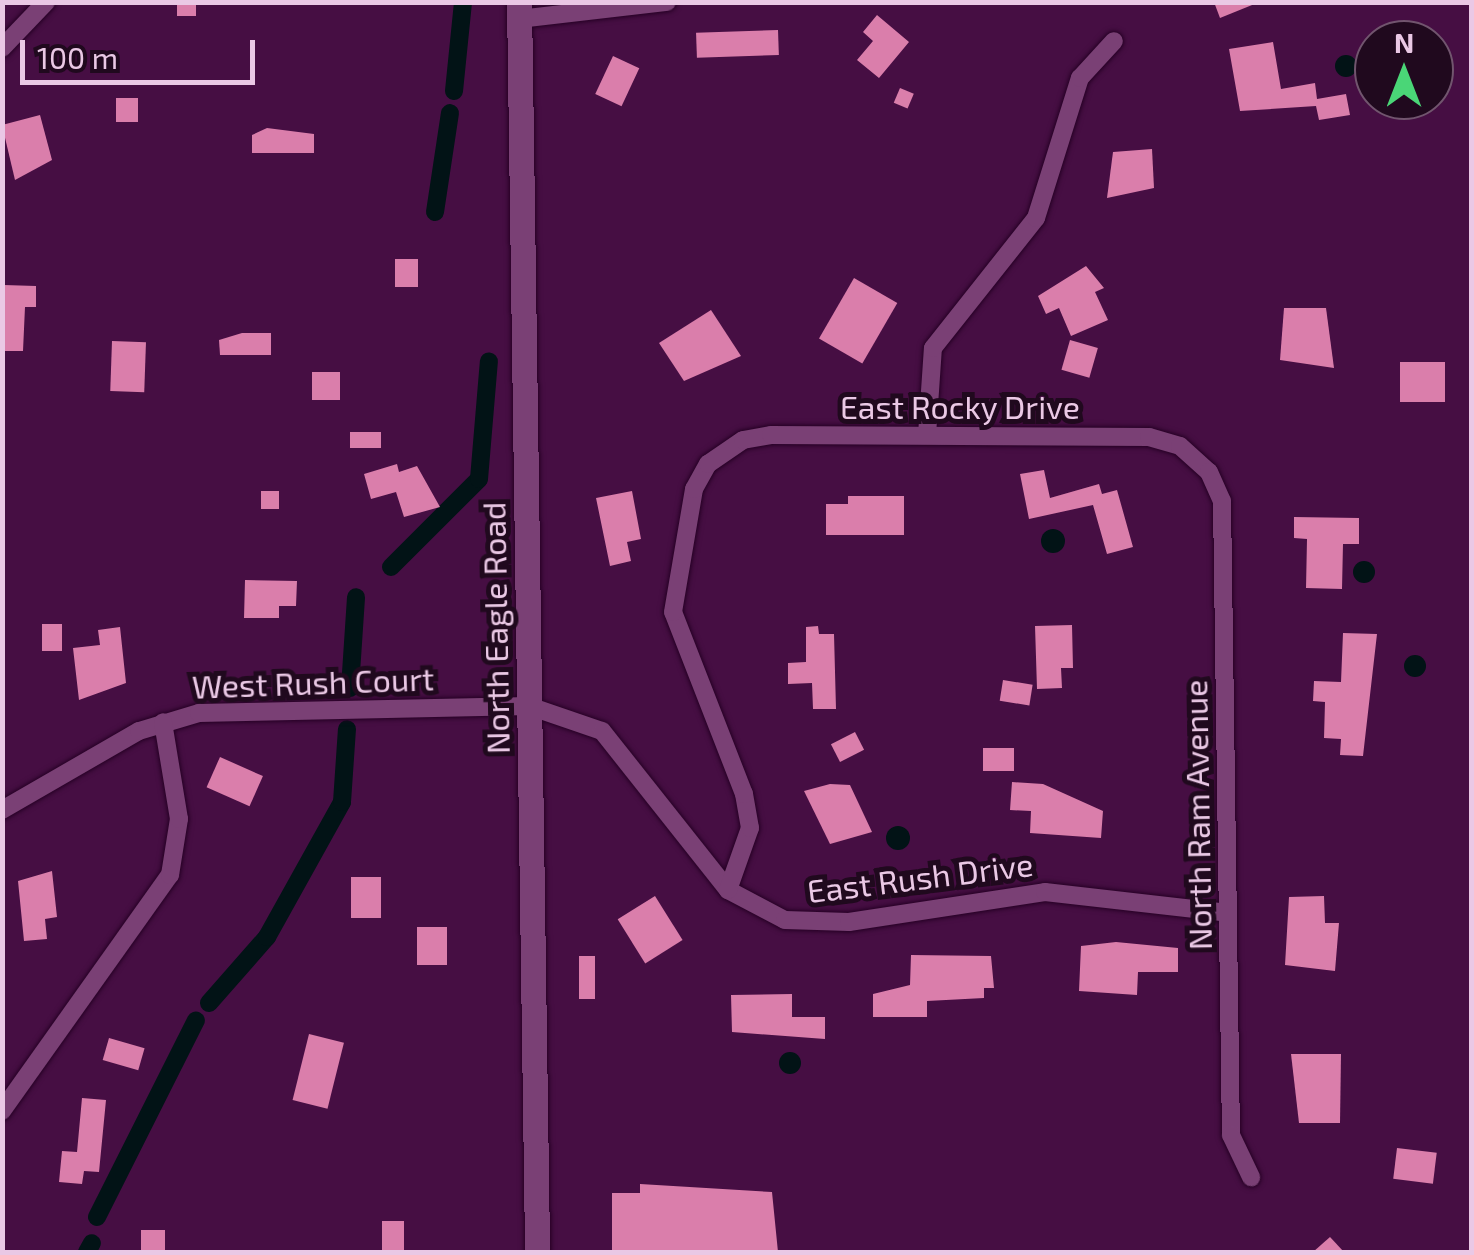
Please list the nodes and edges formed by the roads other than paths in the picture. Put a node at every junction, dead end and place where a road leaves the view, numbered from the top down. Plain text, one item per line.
1 (46, 2) edge
2 (667, 2) edge
3 (519, 11) edge
4 (1114, 41) dead end
5 (2, 48) edge
6 (927, 436) junction
7 (1195, 457) joint
8 (529, 706) junction
9 (163, 722) junction
10 (2, 810) edge
11 (728, 890) junction
12 (1228, 913) junction
13 (2, 1111) edge
14 (1251, 1177) dead end
15 (537, 1252) edge

1 - 5 street
2 - 3 street
3 - 8 main road, North Eagle Road
4 - 6 street
6 - 7 street, East Rocky Drive
6 - 11 street, East Rocky Drive
7 - 12 street, North Ram Avenue
8 - 9 street, West Rush Court
8 - 11 street, East Rush Drive
8 - 15 main road, North Eagle Road
9 - 10 street, West Rush Court
9 - 13 street
11 - 12 street, East Rush Drive
12 - 14 street, North Ram Avenue

